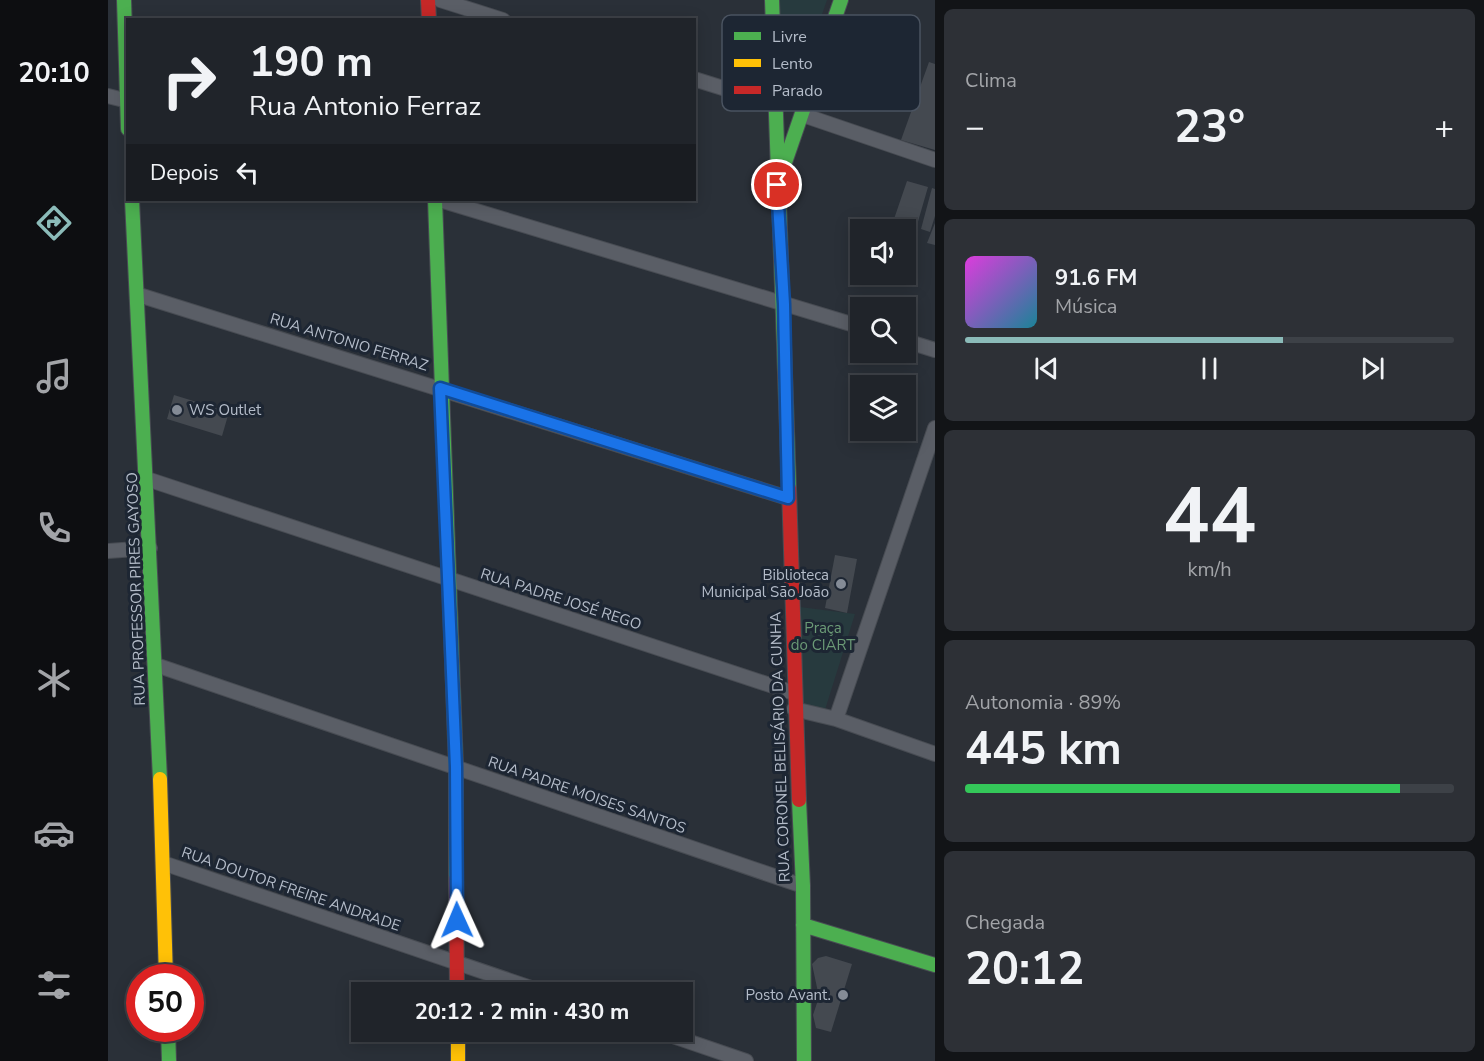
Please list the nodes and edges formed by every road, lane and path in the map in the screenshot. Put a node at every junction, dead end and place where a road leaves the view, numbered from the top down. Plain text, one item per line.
1 (124, 0) edge
2 (428, 0) edge
3 (440, 0) edge
4 (772, 0) edge
5 (841, 0) edge
6 (773, 15) edge
7 (836, 15) edge
8 (429, 18) edge
9 (496, 18) edge
10 (126, 67) edge
11 (696, 80) edge
12 (722, 88) edge
13 (108, 96) edge
14 (126, 101) edge
15 (777, 111) edge
16 (804, 111) edge
17 (803, 115) junction
18 (935, 160) edge
19 (777, 185) junction
20 (132, 201) edge
21 (438, 201) edge
22 (441, 201) edge
23 (139, 295) junction
24 (784, 304) junction
25 (850, 324) edge
26 (916, 344) edge
27 (935, 350) edge
28 (440, 388) junction
29 (935, 428) edge
30 (147, 479) junction
31 (788, 498) junction
32 (150, 548) junction
33 (108, 551) edge
34 (449, 579) junction
35 (156, 665) junction
36 (794, 693) junction
37 (794, 709) junction
38 (836, 719) junction
39 (935, 754) edge
40 (456, 767) junction
41 (163, 863) junction
42 (803, 885) junction
43 (803, 925) junction
44 (457, 963) junction
45 (166, 964) edge
46 (935, 965) edge
47 (458, 982) edge
48 (513, 982) edge
49 (169, 1042) edge
50 (458, 1042) edge
51 (690, 1042) edge
52 (170, 1061) edge
53 (458, 1061) edge
54 (746, 1061) edge
55 (804, 1061) edge

1 - 10 main road
2 - 8 main road
3 - 9 street
4 - 6 main road, RUA CORONEL BELISÁRIO DA CUNHA
5 - 7 main road
11 - 12 street
13 - 14 street
15 - 19 main road, RUA CORONEL BELISÁRIO DA CUNHA
16 - 17 main road
17 - 18 street
17 - 19 main road
19 - 24 main road, RUA CORONEL BELISÁRIO DA CUNHA
20 - 23 main road, RUA PROFESSOR PIRES GAYOSO
21 - 28 main road
22 - 24 street
23 - 28 street, RUA ANTONIO FERRAZ
23 - 30 main road, RUA PROFESSOR PIRES GAYOSO
24 - 25 street
24 - 31 main road, RUA CORONEL BELISÁRIO DA CUNHA
26 - 27 street
28 - 31 street, RUA ANTONIO FERRAZ
28 - 34 main road
29 - 38 street
30 - 32 main road, RUA PROFESSOR PIRES GAYOSO
30 - 34 street, RUA PADRE JOSÉ REGO
31 - 36 main road, RUA CORONEL BELISÁRIO DA CUNHA
32 - 33 street
32 - 35 main road, RUA PROFESSOR PIRES GAYOSO
34 - 36 street, RUA PADRE JOSÉ REGO
34 - 40 main road
35 - 40 street, RUA PADRE MOISES SANTOS
35 - 41 main road, RUA PROFESSOR PIRES GAYOSO
36 - 37 main road, RUA CORONEL BELISÁRIO DA CUNHA
37 - 38 street
37 - 42 main road, RUA CORONEL BELISÁRIO DA CUNHA
38 - 39 street
40 - 42 street, RUA PADRE MOISES SANTOS
40 - 44 main road
41 - 44 street, RUA DOUTOR FREIRE ANDRADE
41 - 45 main road, RUA PROFESSOR PIRES GAYOSO
42 - 43 main road, RUA CORONEL BELISÁRIO DA CUNHA
43 - 46 main road
43 - 55 main road, RUA CORONEL BELISÁRIO DA CUNHA
44 - 47 main road
44 - 48 street, RUA DOUTOR FREIRE ANDRADE
49 - 52 main road
50 - 53 main road
51 - 54 street

